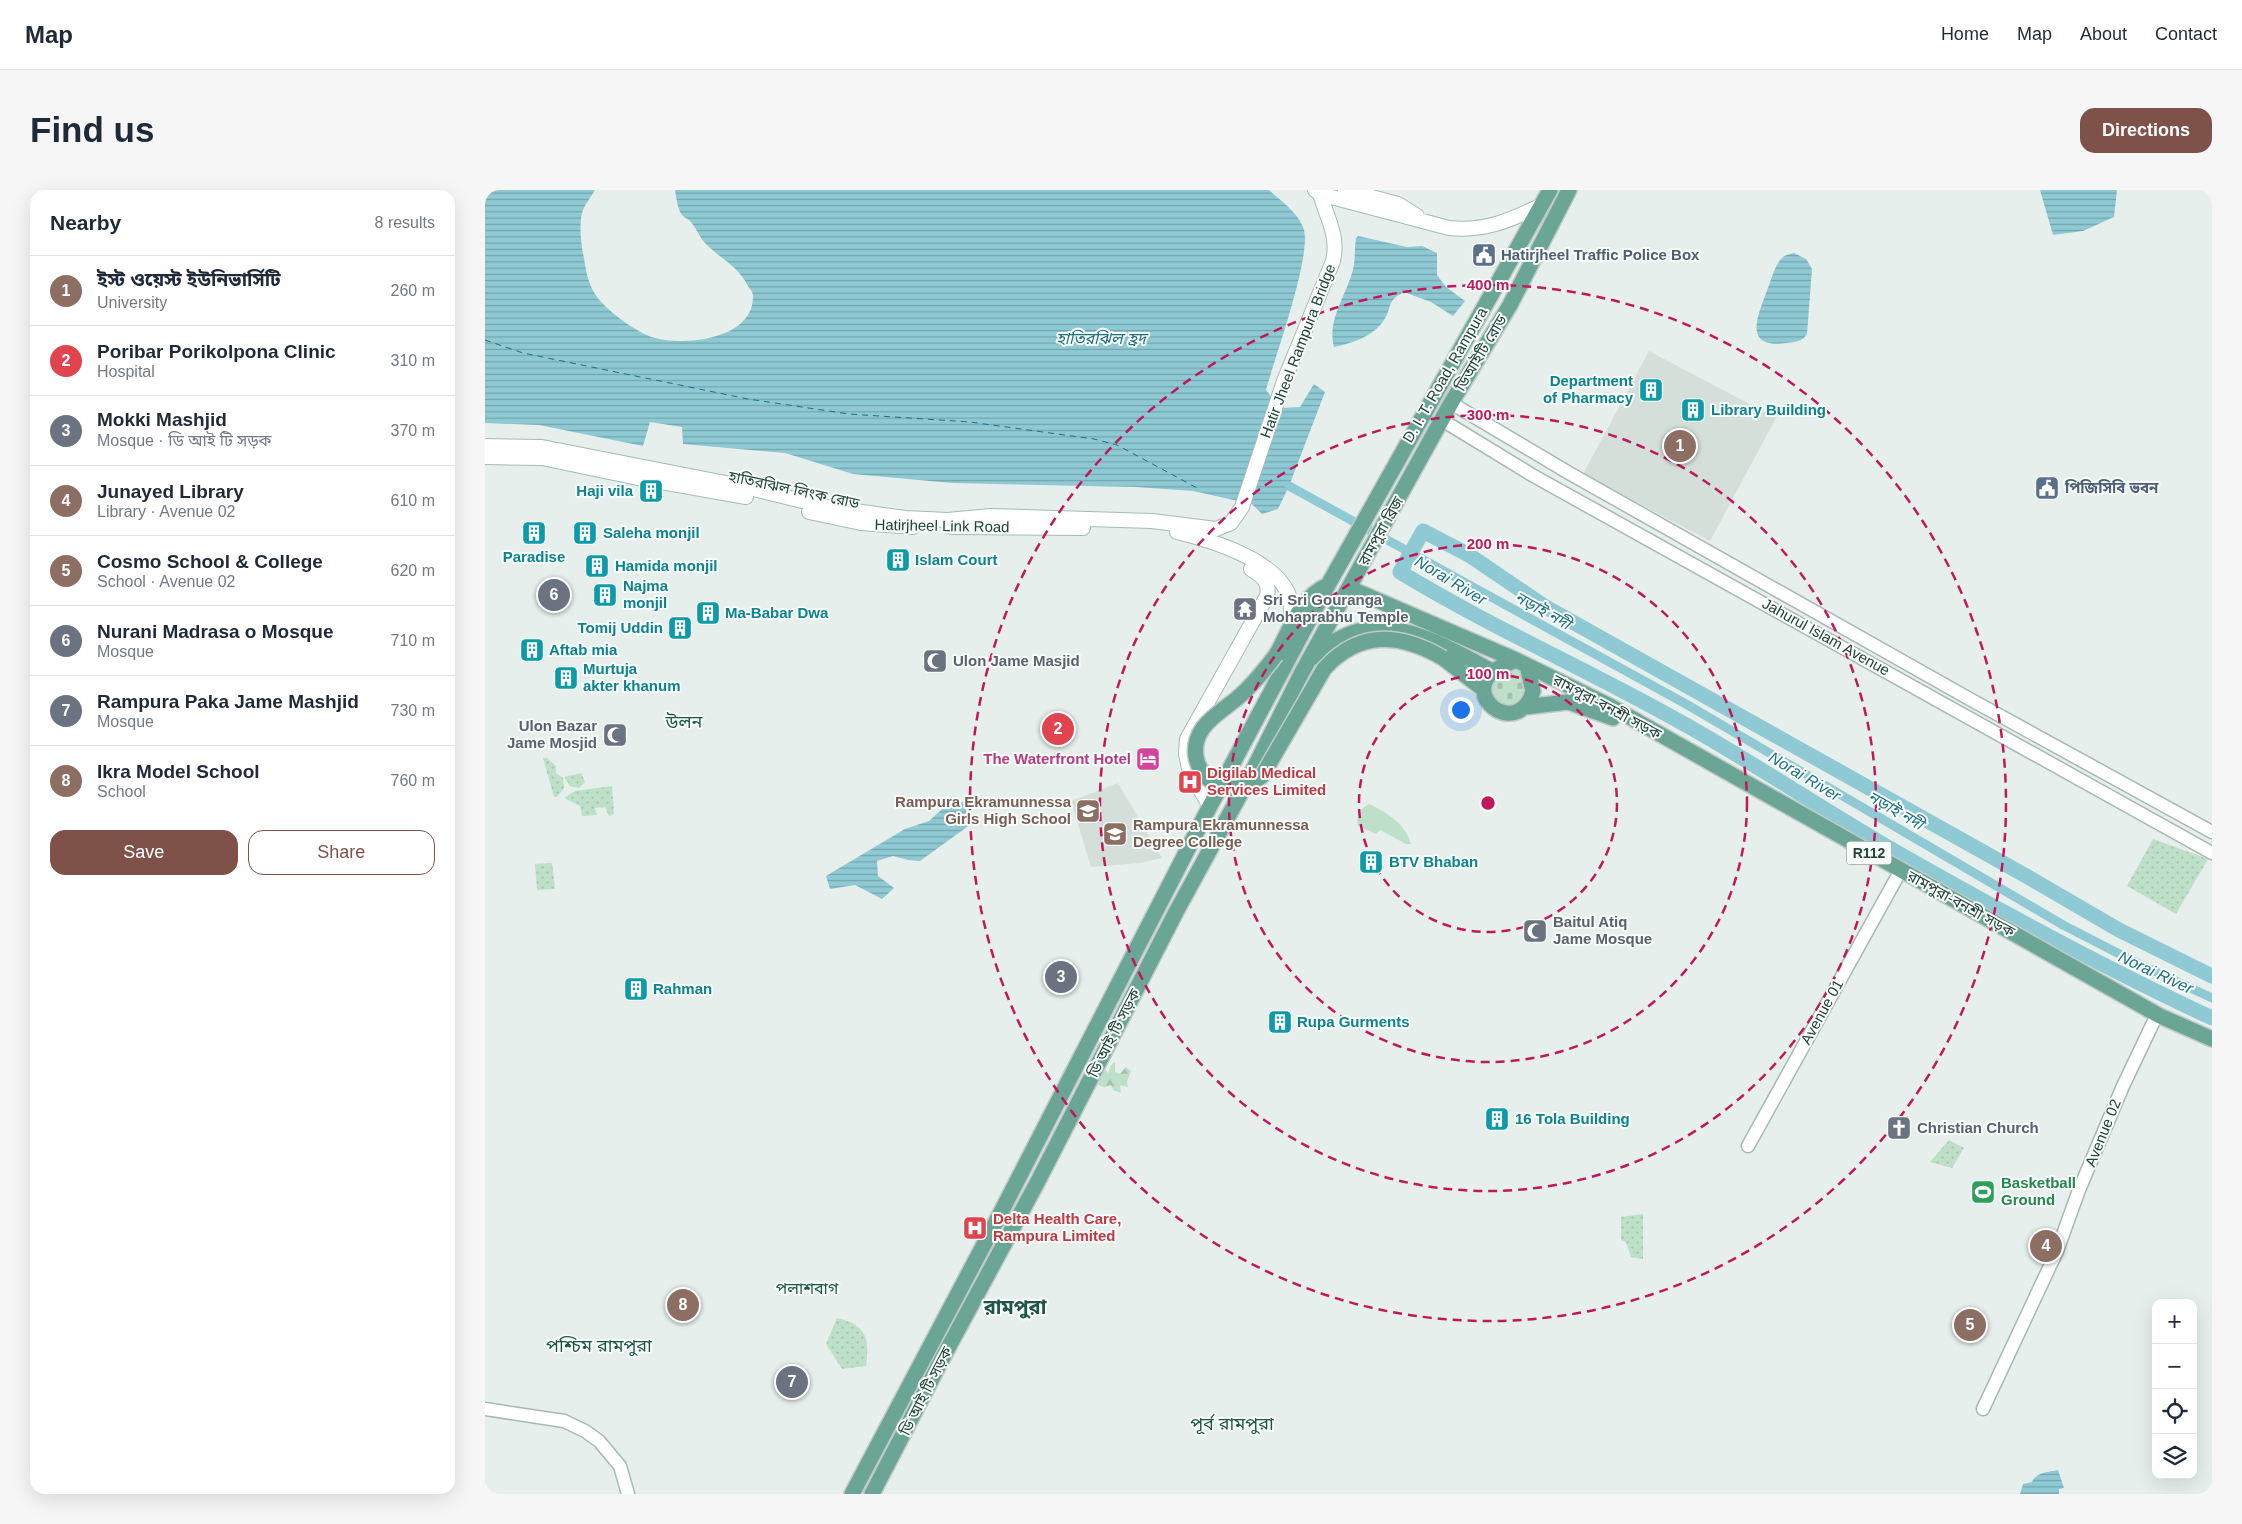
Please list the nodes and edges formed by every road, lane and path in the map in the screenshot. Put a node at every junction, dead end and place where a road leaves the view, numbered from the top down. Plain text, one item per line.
1 (1345, 190) edge
2 (1550, 190) edge
3 (1569, 190) edge
4 (1317, 192) edge
5 (1542, 205) junction
6 (1428, 222) junction
7 (1451, 403) junction
8 (1475, 416) junction
9 (1442, 420) junction
10 (1464, 433) junction
11 (485, 446) edge
12 (485, 458) edge
13 (1542, 458) junction
14 (1569, 474) junction
15 (686, 475) junction
16 (1532, 475) junction
17 (1404, 489) joint
18 (1560, 490) junction
19 (748, 493) junction
20 (784, 501) junction
21 (829, 502) junction
22 (1656, 522) junction
23 (1189, 526) junction
24 (1647, 538) junction
25 (1215, 544) junction
26 (1339, 565) joint
27 (1357, 572) joint
28 (1328, 585) junction
29 (1349, 588) junction
30 (1289, 632) junction
31 (1521, 663) junction
32 (1493, 671) junction
33 (1301, 674) junction
34 (1483, 689) junction
35 (1525, 707) junction
36 (1210, 806) junction
37 (2212, 832) edge
38 (2212, 853) edge
39 (1896, 879) junction
40 (2153, 1022) junction
41 (2212, 1039) edge
42 (2212, 1049) edge
43 (1748, 1146) dead end
44 (926, 1353) junction
45 (941, 1361) junction
46 (485, 1409) edge
47 (1983, 1409) dead end
48 (628, 1494) edge
49 (853, 1494) edge
50 (872, 1494) edge

1 - 6 main road
2 - 5 main road, D. I. T. Road, Rampura
3 - 7 main road, ডিআইটি রোড
4 - 6 main road
4 - 23 main road, Hatir Jheel Rampura Bridge
5 - 6 main road
5 - 26 main road, D. I. T. Road, Rampura
7 - 8 street, Jahurul Islam Avenue
7 - 9 main road, ডিআইটি রোড
8 - 10 street
8 - 13 street, Jahurul Islam Avenue
9 - 10 street, Jahurul Islam Avenue
9 - 17 main road, ডিআইটি রোড
10 - 16 street, Jahurul Islam Avenue
11 - 15 main road
12 - 19 main road, Hatirjheel Link Road
13 - 14 street, Jahurul Islam Avenue
13 - 16 street
14 - 18 street
14 - 22 street, Jahurul Islam Avenue
15 - 19 main road
15 - 21 main road, হাতিরঝিল লিংক রোড
16 - 18 street, Jahurul Islam Avenue
17 - 27 main road, রামপুরা ব্রিজ
18 - 24 street, Jahurul Islam Avenue
19 - 20 main road, Hatirjheel Link Road
20 - 21 main road
20 - 25 main road, Hatirjheel Link Road
21 - 23 main road, হাতিরঝিল লিংক রোড
22 - 24 street
22 - 37 street, Jahurul Islam Avenue
23 - 25 main road
24 - 38 street, Jahurul Islam Avenue
25 - 30 main road, Hatirjheel Link Road
25 - 36 main road
26 - 28 main road, ডি আই টি সড়ক
27 - 29 main road, ডি আই টি সড়ক
28 - 30 main road
28 - 36 main road, ডি আই টি সড়ক
29 - 31 main road, রামপুরা-বনশ্রী সড়ক / R112
29 - 33 main road, ডি আই টি সড়ক
30 - 34 main road, bridge
31 - 32 main road
31 - 35 main road
31 - 41 main road, রামপুরা-বনশ্রী সড়ক / R112
32 - 33 main road
32 - 34 main road
33 - 45 main road, ডি আই টি সড়ক
34 - 35 main road
35 - 39 main road, রামপুরা-বনশ্রী সড়ক / R112
36 - 44 main road, ডি আই টি সড়ক
39 - 40 main road, রামপুরা-বনশ্রী সড়ক / R112
39 - 43 street, Avenue 01
40 - 42 main road, রামপুরা-বনশ্রী সড়ক / R112
40 - 47 street, Avenue 02
44 - 45 main road
44 - 49 main road, ডি আই টি সড়ক
45 - 50 main road, ডি আই টি সড়ক
46 - 48 street

